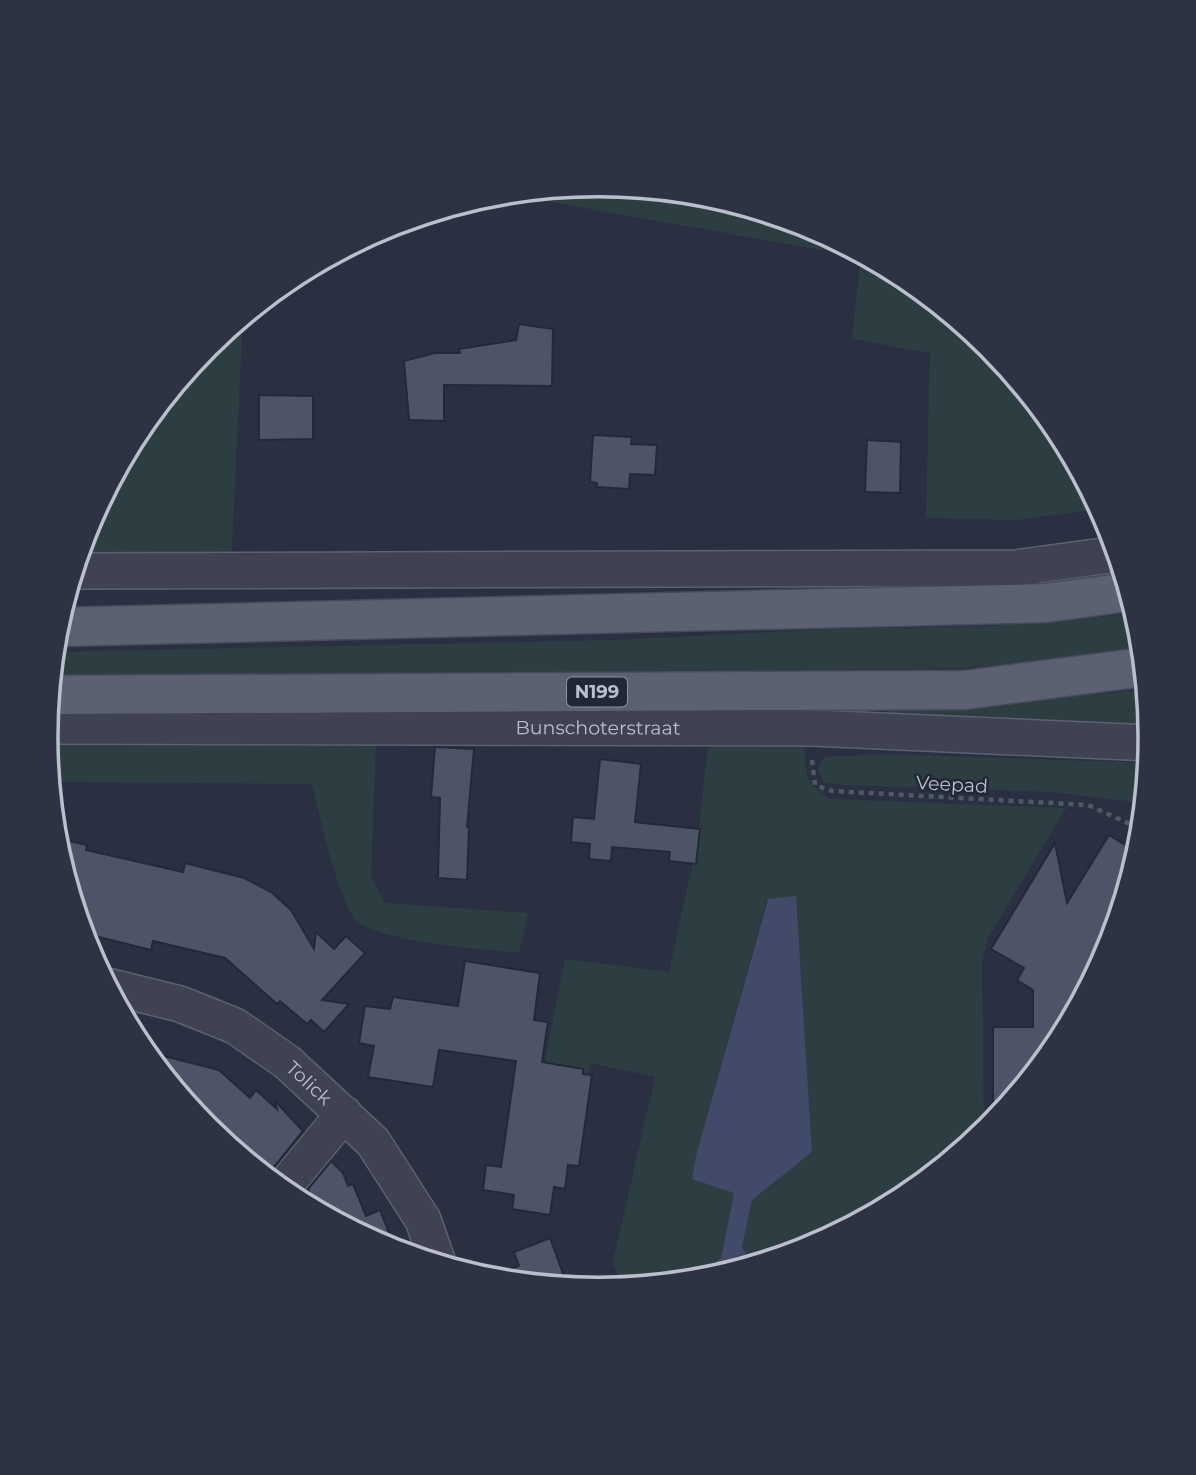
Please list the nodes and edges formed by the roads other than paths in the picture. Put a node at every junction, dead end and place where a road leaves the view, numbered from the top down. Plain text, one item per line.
1 (1107, 555) edge
2 (84, 571) edge
3 (1119, 593) edge
4 (69, 627) edge
5 (1134, 668) edge
6 (60, 695) edge
7 (58, 726) edge
8 (1138, 742) edge
9 (124, 998) edge
10 (344, 1114) junction
11 (289, 1181) edge
12 (433, 1252) edge

1 - 2 street
3 - 4 main road
5 - 6 main road, Bunschoterstraat / N199
7 - 8 street, Bunschoterstraat
9 - 10 street, Tolick
10 - 11 street
10 - 12 street, Tolick

